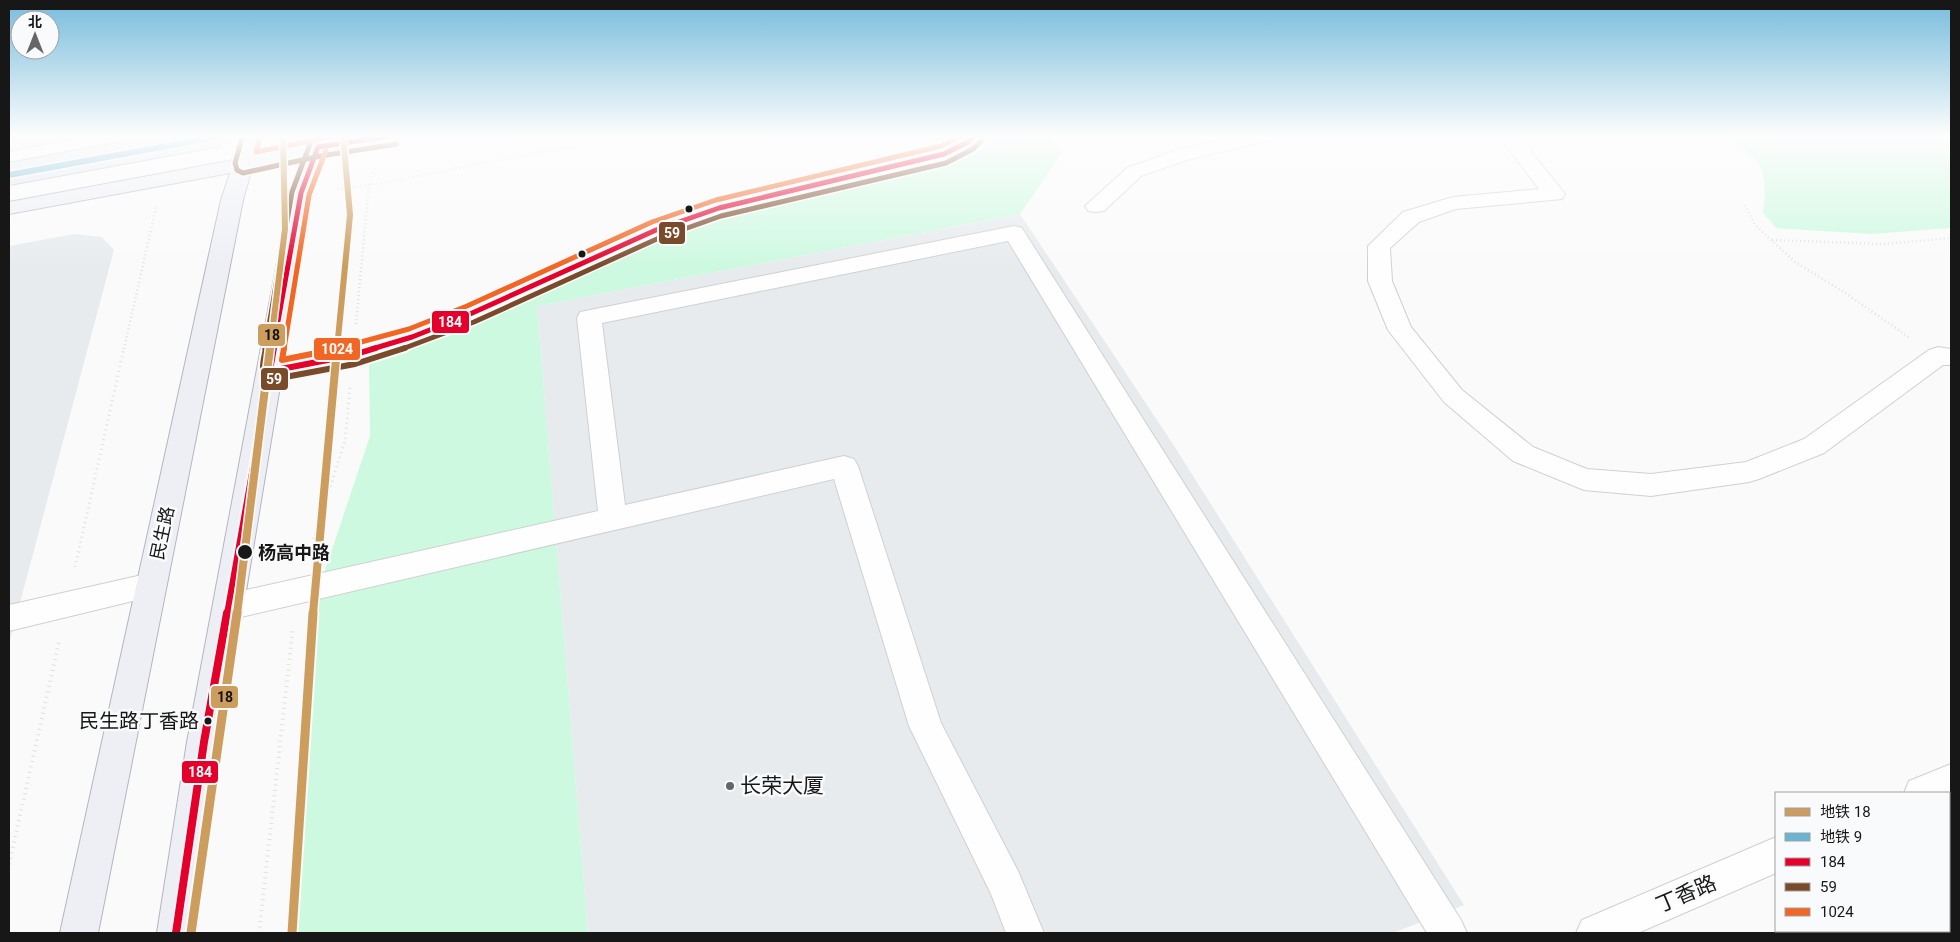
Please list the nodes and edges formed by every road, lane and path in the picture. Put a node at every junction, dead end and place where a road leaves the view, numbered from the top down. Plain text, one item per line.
1 (165, 178) edge
2 (160, 179) edge
3 (239, 179) edge
4 (306, 179) edge
5 (371, 179) edge
6 (401, 179) edge
7 (840, 179) edge
8 (1126, 179) edge
9 (1542, 179) edge
10 (369, 185) junction
11 (301, 193) junction
12 (1744, 205) dead end
13 (1096, 206) dead end
14 (9, 208) edge
15 (1951, 238) edge
16 (1771, 240) junction
17 (353, 355) junction
18 (1945, 357) edge
19 (271, 371) junction
20 (613, 520) junction
21 (151, 585) junction
22 (297, 592) junction
23 (67, 604) junction
24 (228, 607) junction
25 (9, 618) edge
26 (1951, 780) edge
27 (1922, 792) edge
28 (1775, 855) edge
29 (9, 864) edge
30 (79, 933) edge
31 (176, 933) edge
32 (258, 933) edge
33 (1025, 933) edge
34 (1448, 933) edge
35 (1595, 933) edge

1 - 23 path
2 - 14 main road
3 - 21 main road, 民生路
4 - 11 main road
5 - 10 path
6 - 10 path
7 - 17 street
8 - 13 street
9 - 18 street
10 - 11 path
10 - 17 path
11 - 19 main road
12 - 16 path
15 - 16 path
16 - 18 path
17 - 19 street
17 - 22 path
19 - 24 main road
20 - 22 street
20 - 33 street
20 - 34 street
21 - 23 street
21 - 30 main road, 民生路
22 - 24 street
22 - 32 path
23 - 25 street
23 - 29 path
24 - 31 main road
26 - 27 street
28 - 35 street, 丁香路

